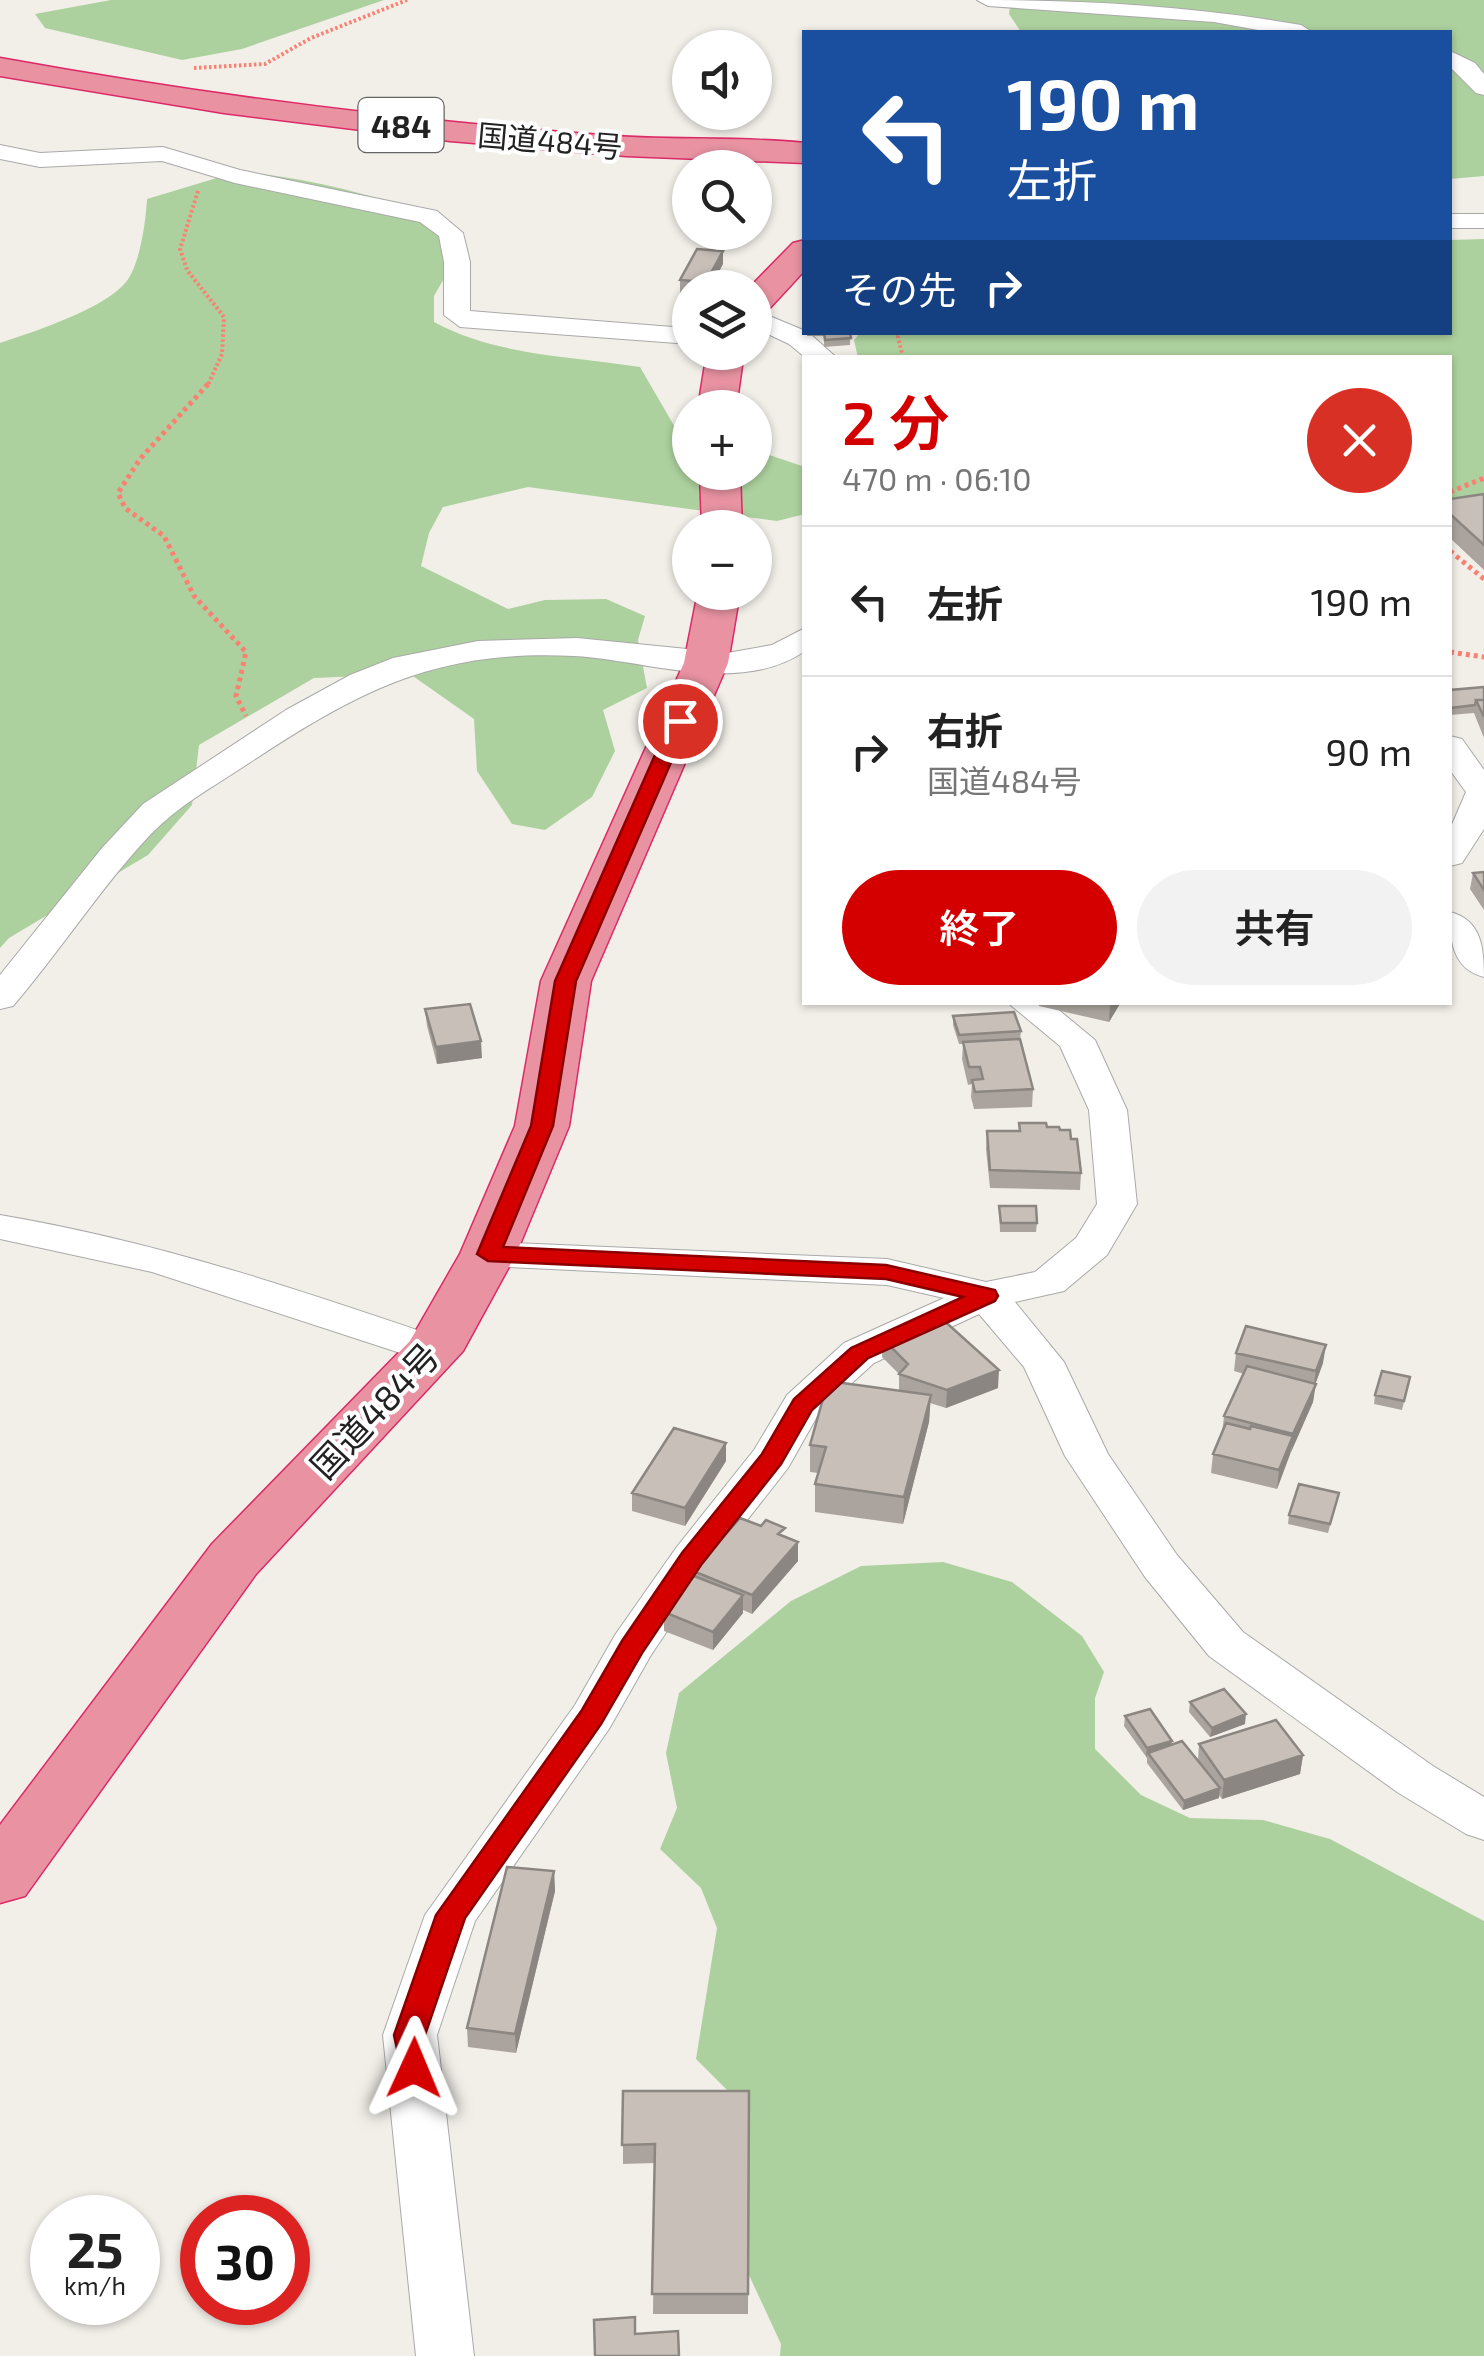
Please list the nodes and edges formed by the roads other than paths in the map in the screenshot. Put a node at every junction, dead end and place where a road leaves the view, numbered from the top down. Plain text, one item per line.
1 (988, 0) edge
2 (1290, 30) edge
3 (1452, 59) edge
4 (0, 66) edge
5 (1484, 88) edge
6 (0, 152) edge
7 (802, 154) edge
8 (1452, 221) edge
9 (1484, 221) edge
10 (802, 253) edge
11 (772, 284) edge
12 (772, 326) edge
13 (672, 336) edge
14 (820, 355) edge
15 (716, 610) edge
16 (802, 640) edge
17 (706, 662) junction
18 (1452, 749) edge
19 (1452, 853) edge
20 (1452, 926) edge
21 (1484, 966) edge
22 (0, 998) edge
23 (1029, 1005) edge
24 (0, 1227) edge
25 (488, 1254) junction
26 (986, 1296) junction
27 (434, 1350) junction
28 (1484, 1821) edge
29 (0, 1877) edge
30 (445, 2356) edge

1 - 2 street
3 - 5 street
4 - 7 highway, 国道484号 / 484
6 - 13 street
8 - 9 street
10 - 11 highway
12 - 14 street
15 - 17 highway, 国道484号
16 - 17 street
17 - 22 street
17 - 25 highway, 国道484号
18 - 19 street
20 - 21 street
23 - 26 street
24 - 27 street
25 - 26 street
25 - 27 highway, 国道484号
26 - 28 street
26 - 30 street
27 - 29 highway, 国道484号

